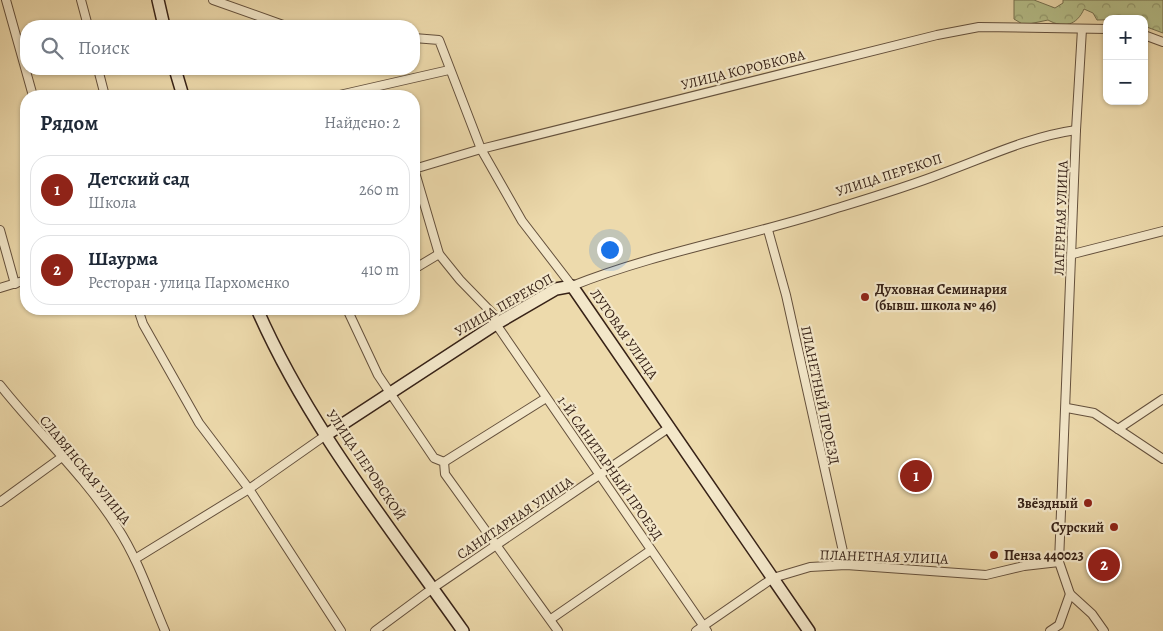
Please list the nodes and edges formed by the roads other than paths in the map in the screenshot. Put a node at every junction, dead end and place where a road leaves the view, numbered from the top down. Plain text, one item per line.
1 (6, 0) edge
2 (81, 0) edge
3 (158, 0) edge
4 (213, 0) edge
5 (86, 20) edge
6 (163, 20) edge
7 (269, 20) edge
8 (1082, 29) junction
9 (1103, 29) edge
10 (1148, 36) edge
11 (420, 38) edge
12 (1163, 42) edge
13 (20, 50) edge
14 (449, 70) junction
15 (27, 75) edge
16 (100, 75) edge
17 (177, 75) edge
18 (31, 90) edge
19 (103, 90) edge
20 (181, 90) edge
21 (361, 90) edge
22 (1076, 130) junction
23 (481, 149) junction
24 (420, 167) edge
25 (420, 189) edge
26 (0, 230) edge
27 (768, 230) junction
28 (1163, 232) edge
29 (439, 254) junction
30 (1072, 254) junction
31 (420, 265) edge
32 (20, 282) edge
33 (15, 284) junction
34 (572, 286) junction
35 (0, 288) edge
36 (140, 315) edge
37 (260, 315) edge
38 (350, 315) edge
39 (496, 324) junction
40 (0, 385) edge
41 (390, 394) junction
42 (546, 398) junction
43 (1163, 399) edge
44 (1067, 408) junction
45 (670, 427) junction
46 (1118, 429) junction
47 (326, 435) junction
48 (62, 456) junction
49 (1163, 459) edge
50 (444, 462) junction
51 (600, 475) junction
52 (250, 489) junction
53 (0, 502) edge
54 (495, 546) junction
55 (651, 550) junction
56 (135, 559) junction
57 (1059, 562) junction
58 (846, 565) junction
59 (773, 578) junction
60 (433, 588) junction
61 (1070, 594) junction
62 (551, 620) junction
63 (705, 628) edge
64 (165, 631) edge
65 (342, 631) edge
66 (375, 631) edge
67 (463, 631) edge
68 (558, 631) edge
69 (696, 631) edge
70 (809, 631) edge
71 (1050, 631) edge
72 (1104, 631) edge

1 - 13 street
2 - 5 street
3 - 6 main road
4 - 7 street
8 - 9 street, УЛИЦА КОРОБКОВА
8 - 22 street, ЛАГЕРНАЯ УЛИЦА
8 - 23 street, УЛИЦА КОРОБКОВА
10 - 12 street
11 - 14 street, ЛУГОВАЯ УЛИЦА
14 - 21 street
14 - 23 street, ЛУГОВАЯ УЛИЦА
15 - 18 street
16 - 19 street
17 - 20 main road
22 - 27 street, УЛИЦА ПЕРЕКОП
22 - 30 street, ЛАГЕРНАЯ УЛИЦА
23 - 24 street, УЛИЦА КОРОБКОВА
23 - 34 street, ЛУГОВАЯ УЛИЦА
25 - 29 street
26 - 33 street
27 - 34 street, УЛИЦА ПЕРЕКОП
27 - 58 street, ПЛАНЕТНЫЙ ПРОЕЗД
28 - 30 street
29 - 31 street
29 - 39 street, 1-Й САНИТАРНЫЙ ПРОЕЗД
30 - 44 street, ЛАГЕРНАЯ УЛИЦА
32 - 33 street
33 - 35 street
34 - 39 main road, УЛИЦА ПЕРЕКОП
34 - 45 main road, ЛУГОВАЯ УЛИЦА
36 - 52 street
37 - 47 main road, УЛИЦА ПЕРОВСКОЙ
38 - 41 street
39 - 41 main road, УЛИЦА ПЕРЕКОП
39 - 42 street, 1-Й САНИТАРНЫЙ ПРОЕЗД
40 - 48 street, СЛАВЯНСКАЯ УЛИЦА
41 - 47 main road, УЛИЦА ПЕРЕКОП
41 - 50 street
42 - 50 street
42 - 51 street, 1-Й САНИТАРНЫЙ ПРОЕЗД
43 - 46 street
44 - 46 street
44 - 57 street, ЛАГЕРНАЯ УЛИЦА
45 - 51 street, САНИТАРНАЯ УЛИЦА
45 - 59 main road, ЛУГОВАЯ УЛИЦА
46 - 49 street
47 - 52 street, УЛИЦА ПЕРЕКОП
47 - 60 main road, УЛИЦА ПЕРОВСКОЙ
48 - 53 street
48 - 56 street, СЛАВЯНСКАЯ УЛИЦА
50 - 54 street
51 - 54 street, САНИТАРНАЯ УЛИЦА
51 - 55 street, 1-Й САНИТАРНЫЙ ПРОЕЗД
52 - 56 street, УЛИЦА ПЕРЕКОП
52 - 65 street
54 - 60 street, САНИТАРНАЯ УЛИЦА
54 - 62 street
55 - 62 street
55 - 63 street, 1-Й САНИТАРНЫЙ ПРОЕЗД
56 - 64 street, СЛАВЯНСКАЯ УЛИЦА
57 - 58 street, ПЛАНЕТНАЯ УЛИЦА
57 - 61 street
58 - 59 street, ПЛАНЕТНАЯ УЛИЦА
59 - 63 street, ПЛАНЕТНАЯ УЛИЦА
59 - 70 main road, ЛУГОВАЯ УЛИЦА
60 - 66 street, САНИТАРНАЯ УЛИЦА
60 - 67 main road, УЛИЦА ПЕРОВСКОЙ
61 - 71 street
61 - 72 street
62 - 68 street
63 - 69 street, ПЛАНЕТНАЯ УЛИЦА

